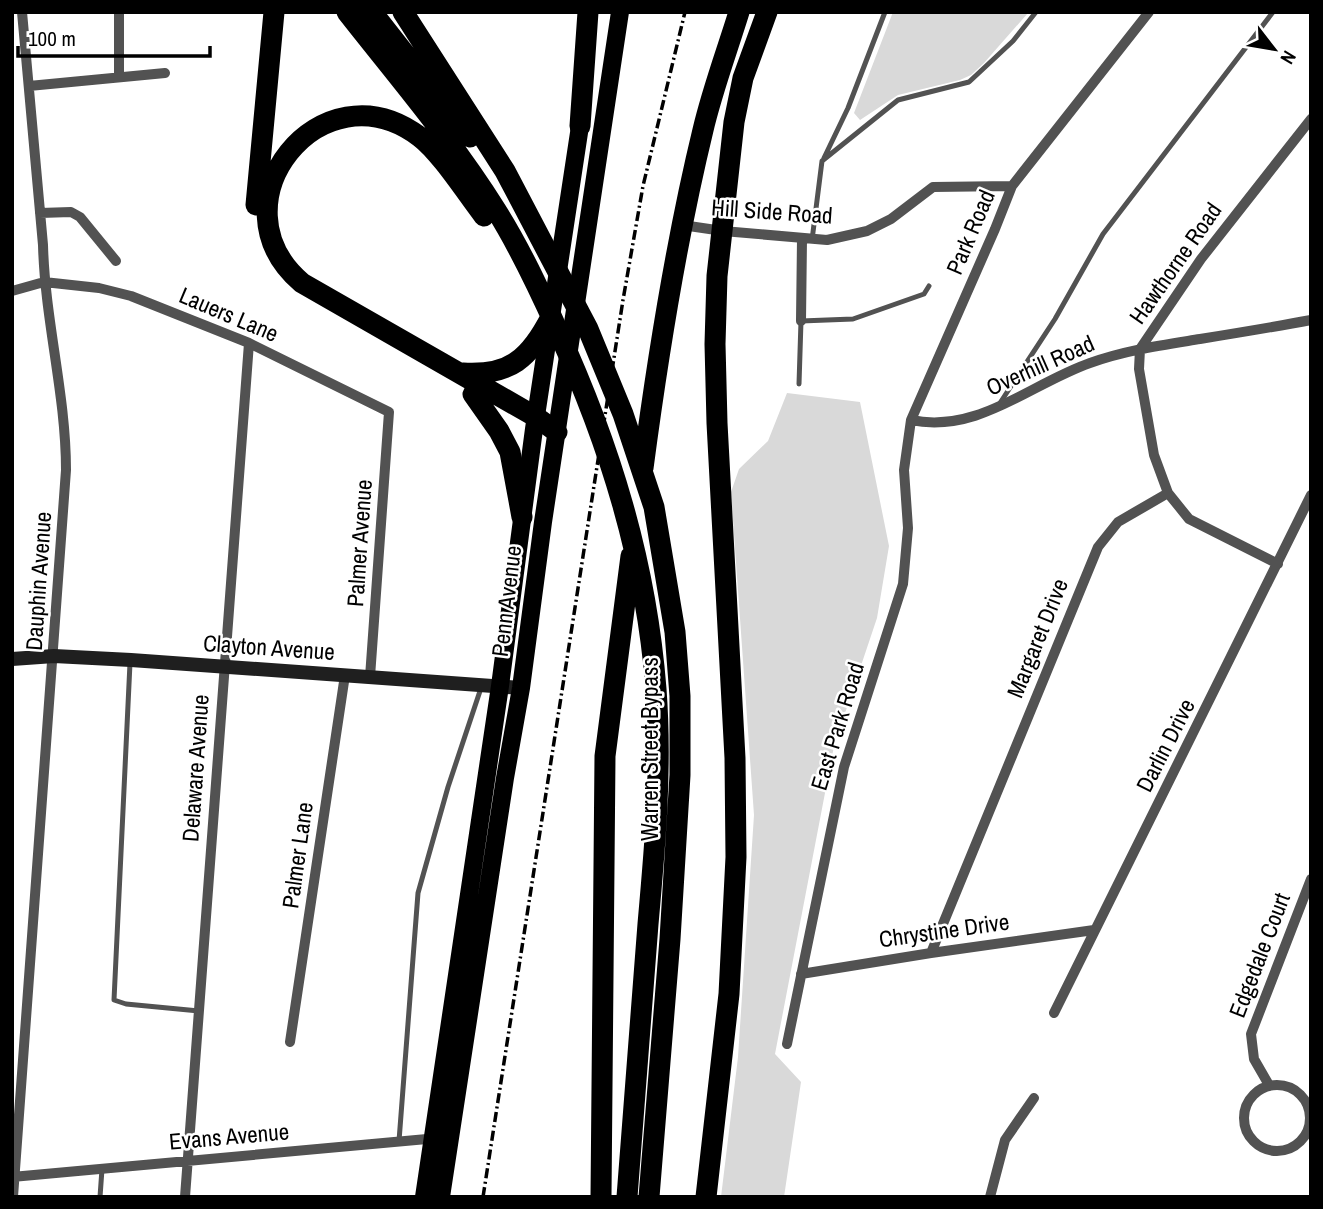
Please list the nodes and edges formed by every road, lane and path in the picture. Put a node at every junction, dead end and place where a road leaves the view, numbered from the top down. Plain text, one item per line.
1 (22, 12) edge
2 (119, 12) edge
3 (274, 12) edge
4 (347, 12) edge
5 (372, 12) edge
6 (402, 12) edge
7 (588, 12) edge
8 (597, 12) edge
9 (620, 12) edge
10 (739, 12) edge
11 (767, 12) edge
12 (885, 12) edge
13 (1036, 12) edge
14 (1149, 12) edge
15 (1273, 12) edge
16 (165, 73) dead end
17 (119, 76) junction
18 (29, 86) junction
19 (1311, 119) edge
20 (580, 127) junction
21 (822, 161) junction
22 (1012, 186) junction
23 (40, 213) junction
24 (682, 225) junction
25 (723, 231) junction
26 (807, 240) junction
27 (543, 242) junction
28 (116, 261) dead end
29 (44, 282) junction
30 (536, 284) junction
31 (929, 286) dead end
32 (12, 291) edge
33 (551, 317) junction
34 (1311, 320) edge
35 (801, 321) junction
36 (249, 343) junction
37 (1140, 349) junction
38 (458, 373) junction
39 (799, 384) dead end
40 (473, 394) junction
41 (996, 408) junction
42 (389, 412) joint
43 (911, 420) junction
44 (535, 423) junction
45 (557, 432) junction
46 (1168, 493) junction
47 (1311, 495) edge
48 (522, 517) junction
49 (1278, 564) junction
50 (54, 656) junction
51 (12, 659) edge
52 (131, 660) junction
53 (224, 666) junction
54 (345, 675) junction
55 (370, 677) junction
56 (491, 685) junction
57 (521, 688) junction
58 (1311, 879) edge
59 (1094, 930) junction
60 (932, 953) junction
61 (801, 974) junction
62 (200, 1011) junction
63 (1054, 1013) dead end
64 (290, 1042) dead end
65 (787, 1044) dead end
66 (1269, 1085) junction
67 (1034, 1098) dead end
68 (432, 1138) junction
69 (450, 1139) junction
70 (398, 1141) junction
71 (188, 1161) junction
72 (102, 1169) junction
73 (13, 1177) edge
74 (13, 1197) edge
75 (100, 1197) edge
76 (185, 1197) edge
77 (424, 1197) edge
78 (441, 1197) edge
79 (601, 1197) edge
80 (627, 1197) edge
81 (649, 1197) edge
82 (706, 1197) edge
83 (990, 1197) edge

1 - 18 street, Dauphin Avenue
2 - 17 street
3 - 40 highway
4 - 30 highway
5 - 27 highway
6 - 27 highway
7 - 20 highway
8 - 20 main road, Penn Avenue
9 - 45 main road, Penn Avenue
10 - 24 highway
11 - 25 highway
12 - 21 lane
13 - 21 lane
14 - 22 street, Park Road
15 - 41 lane
16 - 17 street
17 - 18 street
18 - 23 street, Dauphin Avenue
19 - 37 street, Hawthorne Road
20 - 33 main road, Penn Avenue
21 - 26 lane
22 - 26 street, Hill Side Road
22 - 43 street, Park Road
23 - 28 street
23 - 29 street, Dauphin Avenue
24 - 25 street, Hill Side Road
24 - 79 highway
25 - 26 street, Hill Side Road
25 - 82 highway
26 - 35 street
27 - 81 highway, Warren Street Bypass
29 - 32 street
29 - 36 street, Lauers Lane
29 - 50 street, Dauphin Avenue
30 - 38 highway
30 - 80 highway, Warren Street Bypass
31 - 35 lane
33 - 38 highway
33 - 44 main road, Penn Avenue
34 - 37 street, Overhill Road
35 - 39 lane
36 - 42 street, Lauers Lane
36 - 53 street, Delaware Avenue
37 - 41 street, Overhill Road
37 - 46 street, Hawthorne Road
38 - 44 highway
40 - 44 highway
40 - 48 highway
41 - 43 street, Overhill Road
42 - 55 street, Palmer Avenue
43 - 61 street, East Park Road
44 - 45 highway
44 - 48 main road, Penn Avenue
45 - 57 main road, Penn Avenue
46 - 49 street
46 - 60 street, Margaret Drive
47 - 49 street, Darlin Drive
48 - 56 main road, Penn Avenue
49 - 59 street, Darlin Drive
50 - 51 street, Clayton Avenue
50 - 52 street, Clayton Avenue
50 - 73 street, Dauphin Avenue
52 - 53 street, Clayton Avenue
52 - 62 lane
53 - 54 street, Clayton Avenue
53 - 62 street, Delaware Avenue
54 - 55 street, Clayton Avenue
54 - 64 street, Palmer Lane
55 - 56 street, Clayton Avenue
56 - 57 street, Clayton Avenue
56 - 68 main road, Penn Avenue
56 - 70 lane
57 - 69 main road, Penn Avenue
58 - 66 street, Edgedale Court
59 - 60 street, Chrystine Drive
59 - 63 street, Darlin Drive
60 - 61 street, Chrystine Drive
61 - 65 street, East Park Road
62 - 71 street, Delaware Avenue
66 - 66 street
67 - 83 street
68 - 69 street, Evans Avenue
68 - 70 street, Evans Avenue
68 - 77 main road, Penn Avenue
69 - 78 main road, Penn Avenue
70 - 71 street, Evans Avenue
71 - 72 street, Evans Avenue
71 - 76 street, Delaware Avenue
72 - 73 street, Evans Avenue
72 - 75 lane
73 - 74 street, Dauphin Avenue

